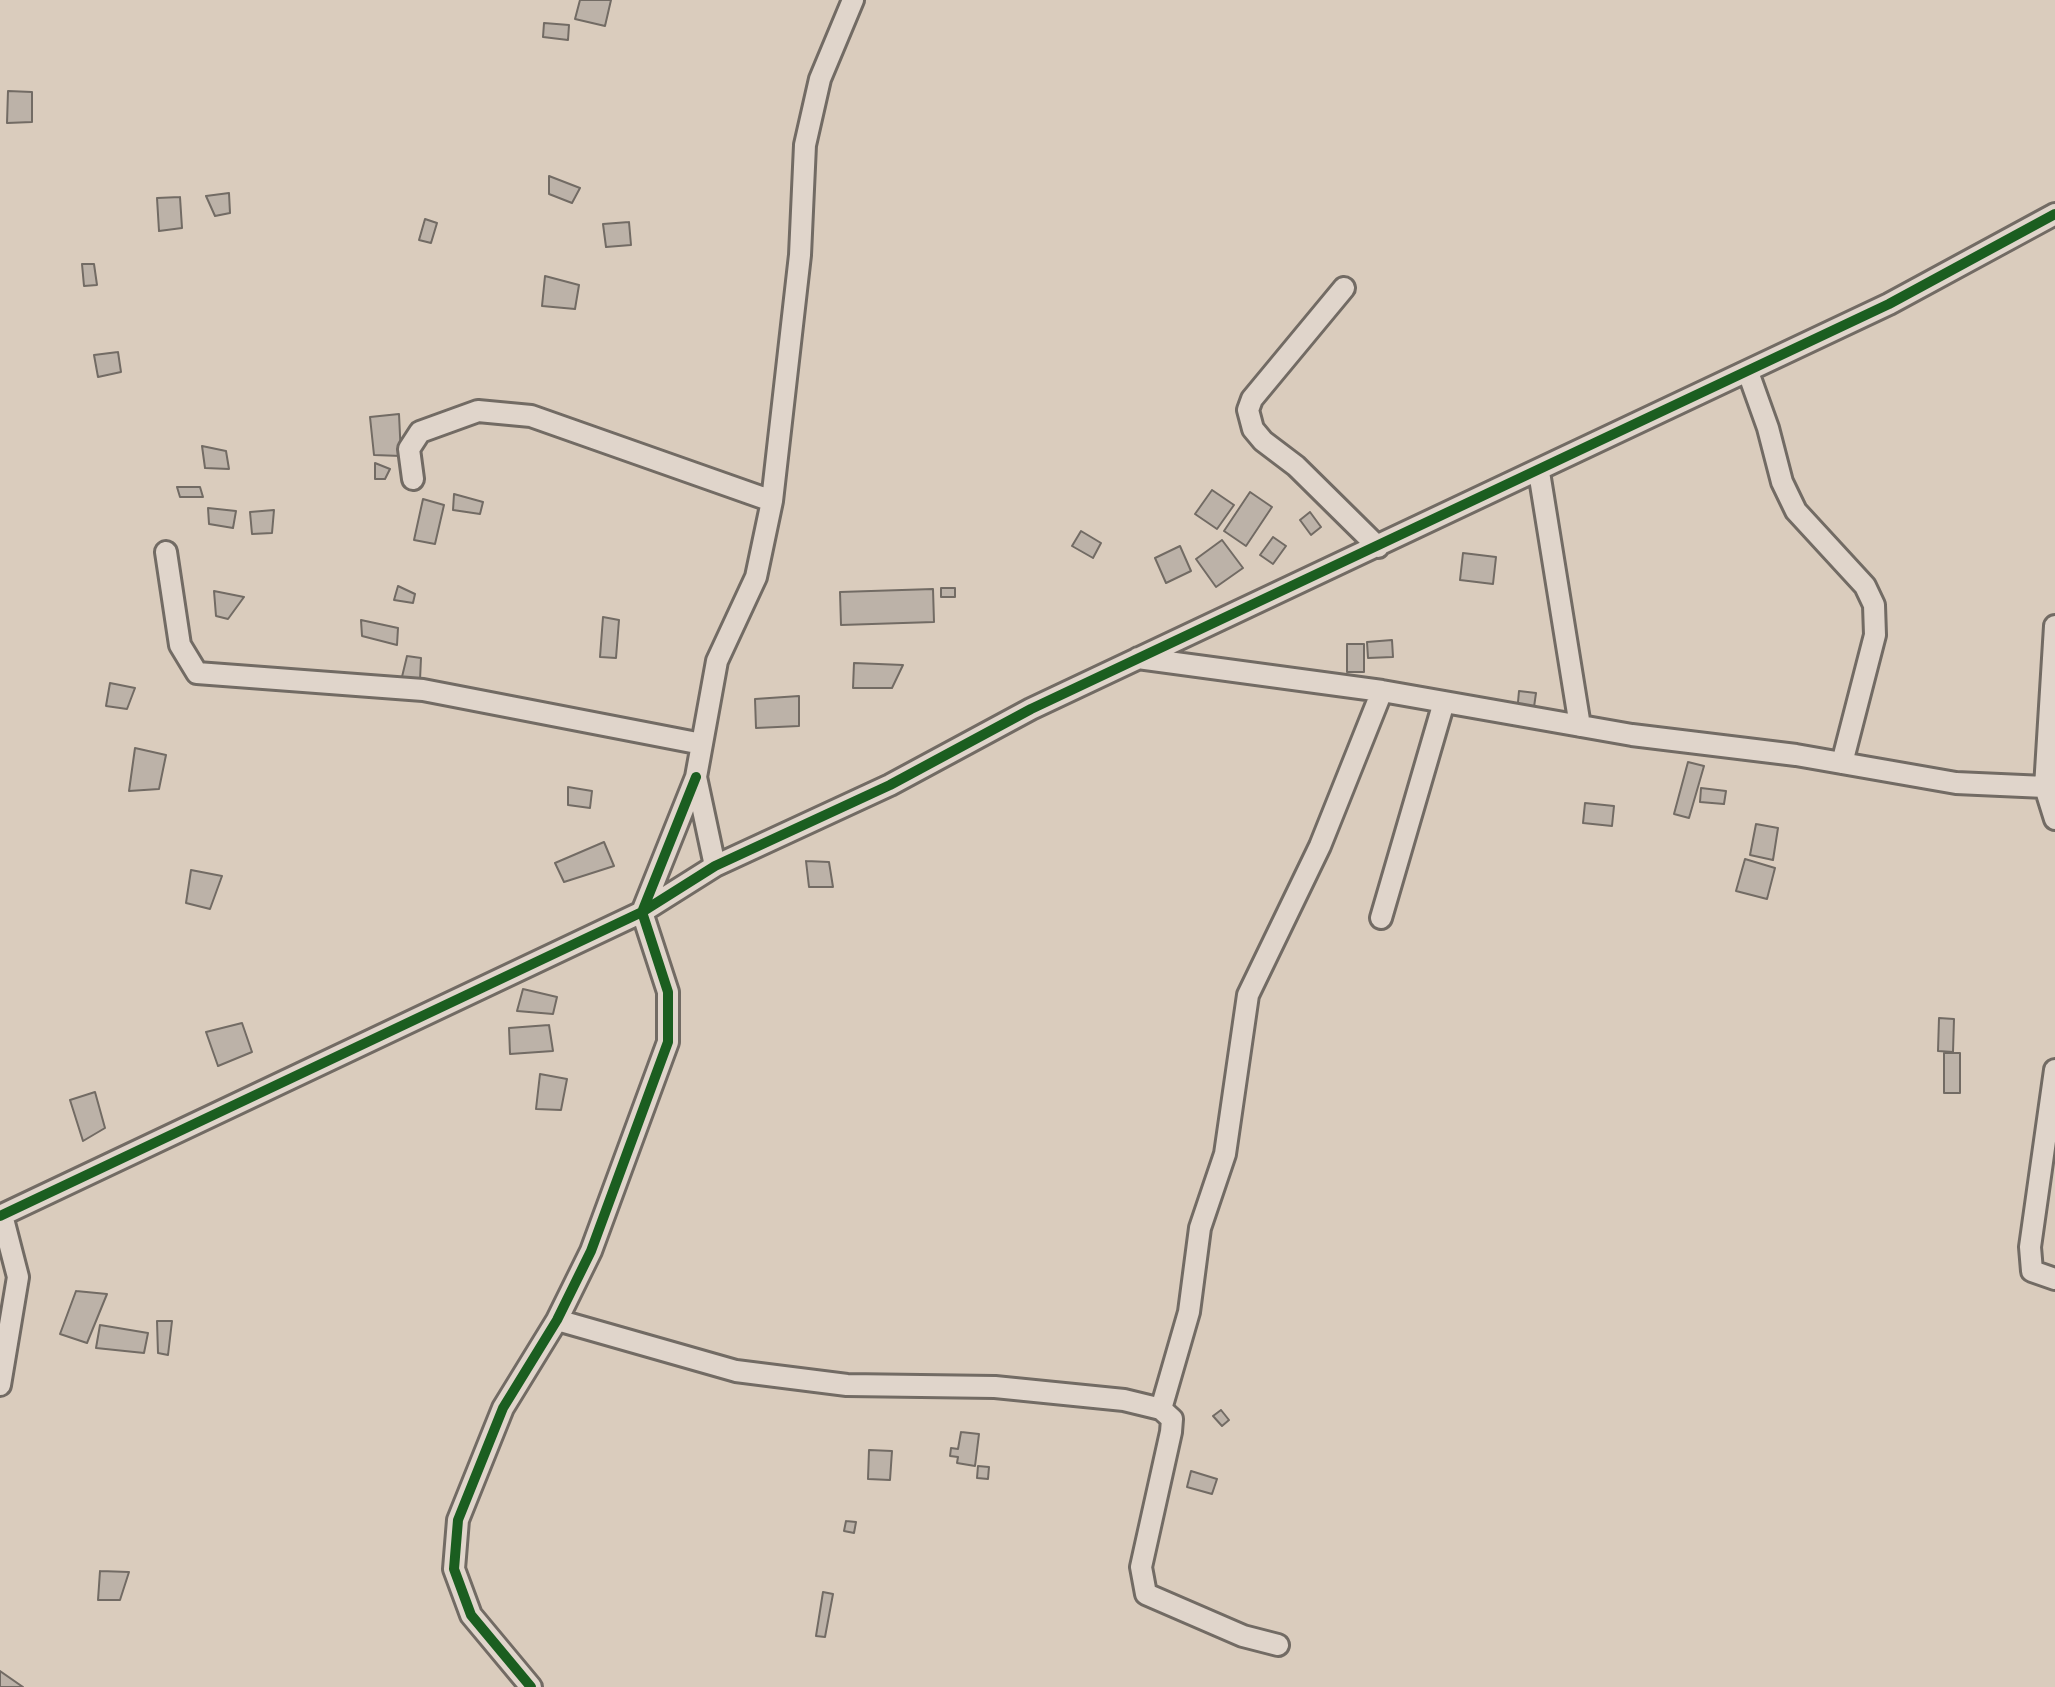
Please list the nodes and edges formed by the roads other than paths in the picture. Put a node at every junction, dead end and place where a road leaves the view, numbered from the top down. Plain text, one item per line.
1 (853, 0) edge
2 (2055, 214) edge
3 (1344, 288) dead end
4 (1748, 372) junction
5 (1539, 472) junction
6 (413, 479) dead end
7 (772, 501) junction
8 (1378, 547) junction
9 (166, 552) dead end
10 (2055, 626) edge
11 (1138, 658) junction
12 (1382, 691) junction
13 (1444, 702) junction
14 (1580, 726) junction
15 (702, 744) junction
16 (1842, 763) junction
17 (696, 777) junction
18 (2045, 787) junction
19 (2055, 819) edge
20 (715, 866) junction
21 (642, 912) junction
22 (1381, 918) dead end
23 (2055, 1070) edge
24 (1, 1216) edge
25 (2055, 1279) edge
26 (557, 1320) junction
27 (0, 1385) edge
28 (1161, 1409) junction
29 (1278, 1645) dead end
30 (531, 1687) edge

1 - 7 street
2 - 4 street
3 - 8 street
4 - 5 street
4 - 16 street
5 - 8 street
5 - 14 street
6 - 7 street
7 - 15 street
8 - 11 street
9 - 15 street
10 - 18 street
11 - 12 street
11 - 20 street
12 - 13 street
12 - 28 street
13 - 14 street
13 - 22 street
14 - 16 street
15 - 17 street
16 - 18 street
17 - 20 street
17 - 21 street
18 - 19 street
20 - 21 street
21 - 24 street
21 - 26 street
23 - 25 street
24 - 27 street
26 - 28 street
26 - 30 street
28 - 29 street

